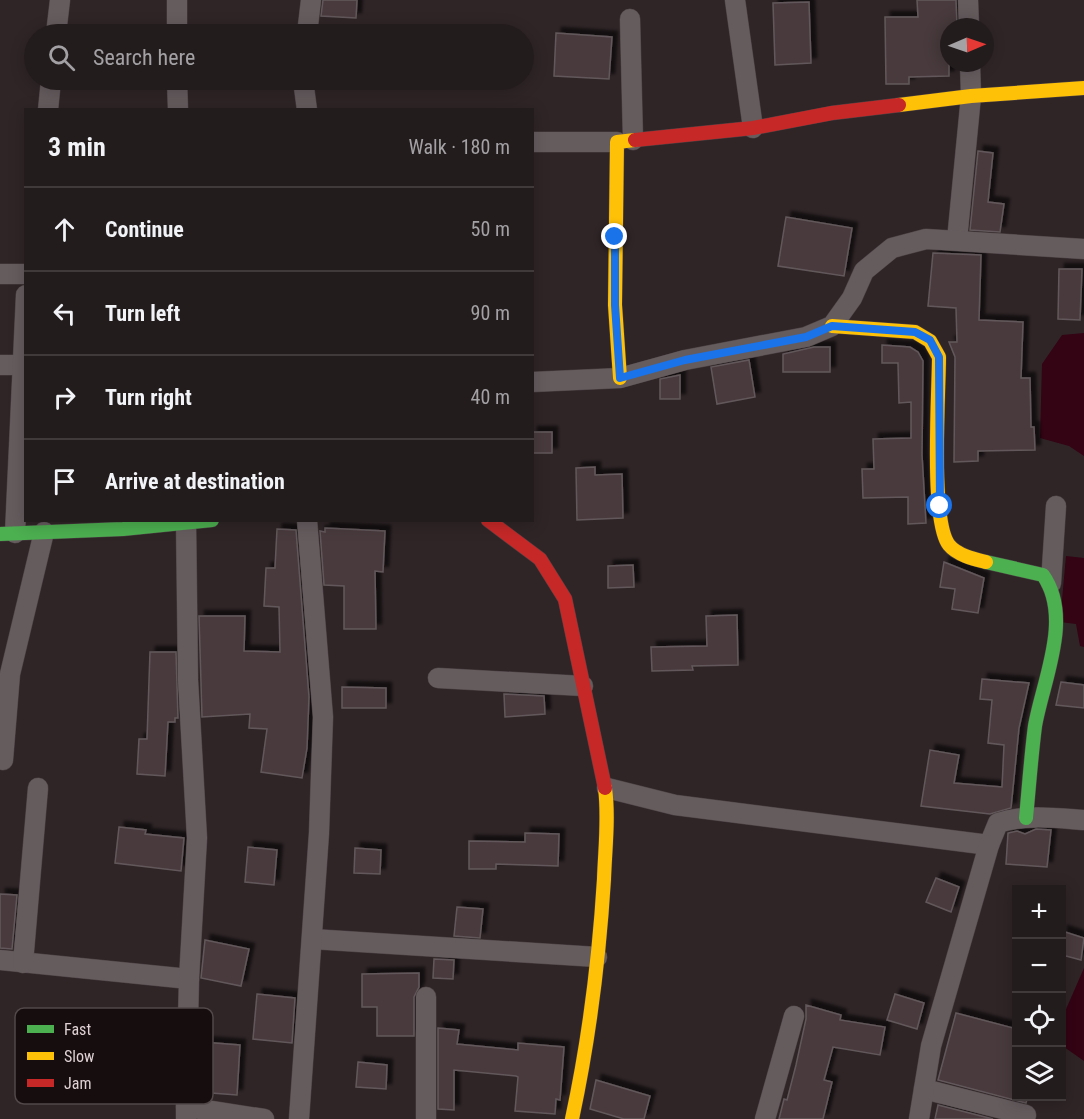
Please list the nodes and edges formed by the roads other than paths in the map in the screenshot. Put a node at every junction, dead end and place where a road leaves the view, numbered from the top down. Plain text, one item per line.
1 (60, 0) edge
2 (177, 0) edge
3 (311, 0) edge
4 (735, 0) edge
5 (968, 0) edge
6 (969, 18) edge
7 (630, 19) dead end
8 (57, 24) edge
9 (177, 24) edge
10 (307, 24) edge
11 (970, 72) edge
12 (1084, 88) edge
13 (50, 90) edge
14 (177, 90) edge
15 (304, 90) edge
16 (971, 96) junction
17 (48, 108) edge
18 (178, 108) edge
19 (307, 108) edge
20 (753, 128) junction
21 (625, 141) junction
22 (534, 142) edge
23 (957, 240) junction
24 (1084, 249) edge
25 (0, 274) edge
26 (24, 274) edge
27 (24, 324) edge
28 (832, 326) junction
29 (0, 365) edge
30 (21, 365) junction
31 (620, 378) junction
32 (534, 382) edge
33 (1056, 506) dead end
34 (186, 522) edge
35 (308, 522) edge
36 (491, 522) edge
37 (44, 532) junction
38 (7, 534) edge
39 (1052, 583) junction
40 (438, 678) dead end
41 (584, 686) junction
42 (3, 760) dead end
43 (38, 788) dead end
44 (607, 788) junction
45 (1026, 818) junction
46 (1084, 820) edge
47 (989, 845) junction
48 (312, 939) junction
49 (597, 957) junction
50 (0, 960) edge
51 (23, 963) junction
52 (189, 979) junction
53 (426, 997) dead end
54 (188, 1008) edge
55 (794, 1016) dead end
56 (924, 1089) junction
57 (186, 1113) edge
58 (1026, 1115) dead end
59 (264, 1119) edge
60 (300, 1119) edge
61 (426, 1119) edge
62 (572, 1119) edge
63 (765, 1119) edge
64 (919, 1119) edge

1 - 8 street
2 - 9 street
3 - 10 street
4 - 20 street
5 - 6 street
7 - 21 street
11 - 16 street
12 - 16 street
13 - 17 street
14 - 18 street
15 - 19 street
16 - 20 street
16 - 23 street
20 - 21 street
21 - 22 street
21 - 31 street
23 - 24 street
23 - 28 street
25 - 26 street
27 - 30 street
28 - 31 street
28 - 39 street
29 - 30 street
30 - 38 street
31 - 32 street
33 - 39 street
34 - 37 street
34 - 52 street
35 - 48 street
36 - 41 street
37 - 38 street
37 - 42 street
39 - 45 street
40 - 41 street
41 - 44 street
43 - 51 street
44 - 47 street
44 - 49 street
45 - 46 street
45 - 47 street
47 - 56 street
48 - 49 street
48 - 60 street
49 - 62 street
50 - 51 street
51 - 52 street
52 - 54 street
53 - 61 street
55 - 63 street
56 - 58 street
56 - 64 street
57 - 59 street

